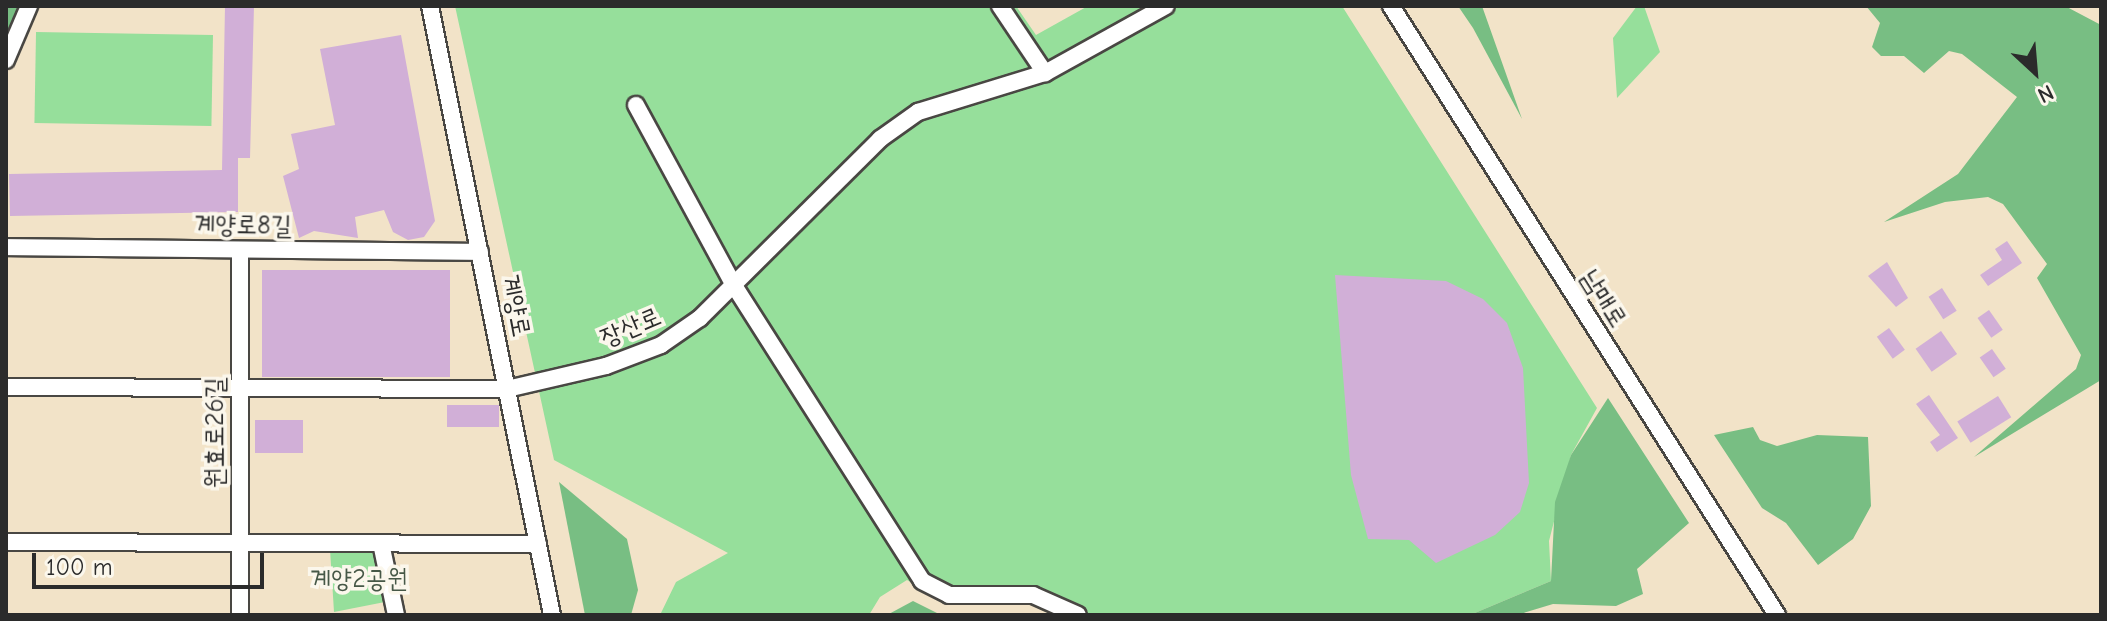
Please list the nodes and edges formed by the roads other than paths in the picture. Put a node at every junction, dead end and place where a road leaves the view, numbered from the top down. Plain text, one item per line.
1 (29, 6) edge
2 (430, 6) edge
3 (1000, 6) edge
4 (1166, 6) edge
5 (1391, 6) edge
6 (6, 60) edge
7 (1045, 73) junction
8 (636, 105) dead end
9 (6, 247) edge
10 (240, 250) junction
11 (480, 252) junction
12 (735, 287) junction
13 (240, 386) junction
14 (6, 387) edge
15 (507, 389) junction
16 (6, 542) edge
17 (239, 544) junction
18 (538, 544) junction
19 (382, 548) junction
20 (240, 615) edge
21 (396, 615) edge
22 (552, 615) edge
23 (1078, 615) edge
24 (1777, 615) edge

1 - 6 street
2 - 11 street, 계양로
3 - 7 street
4 - 7 street, 장산로
5 - 24 street, 남매로
7 - 12 street, 장산로
8 - 12 street
9 - 10 street, 계양로8길
10 - 11 street, 계양로8길
10 - 13 street, 원효로26길
11 - 15 street, 계양로
12 - 15 street, 장산로
12 - 23 street
13 - 14 street, 장산로
13 - 15 street, 장산로
13 - 17 street, 원효로26길
15 - 18 street, 계양로
16 - 17 street
17 - 19 street
17 - 20 street, 원효로26길
18 - 19 street
18 - 22 street, 계양로
19 - 21 street

